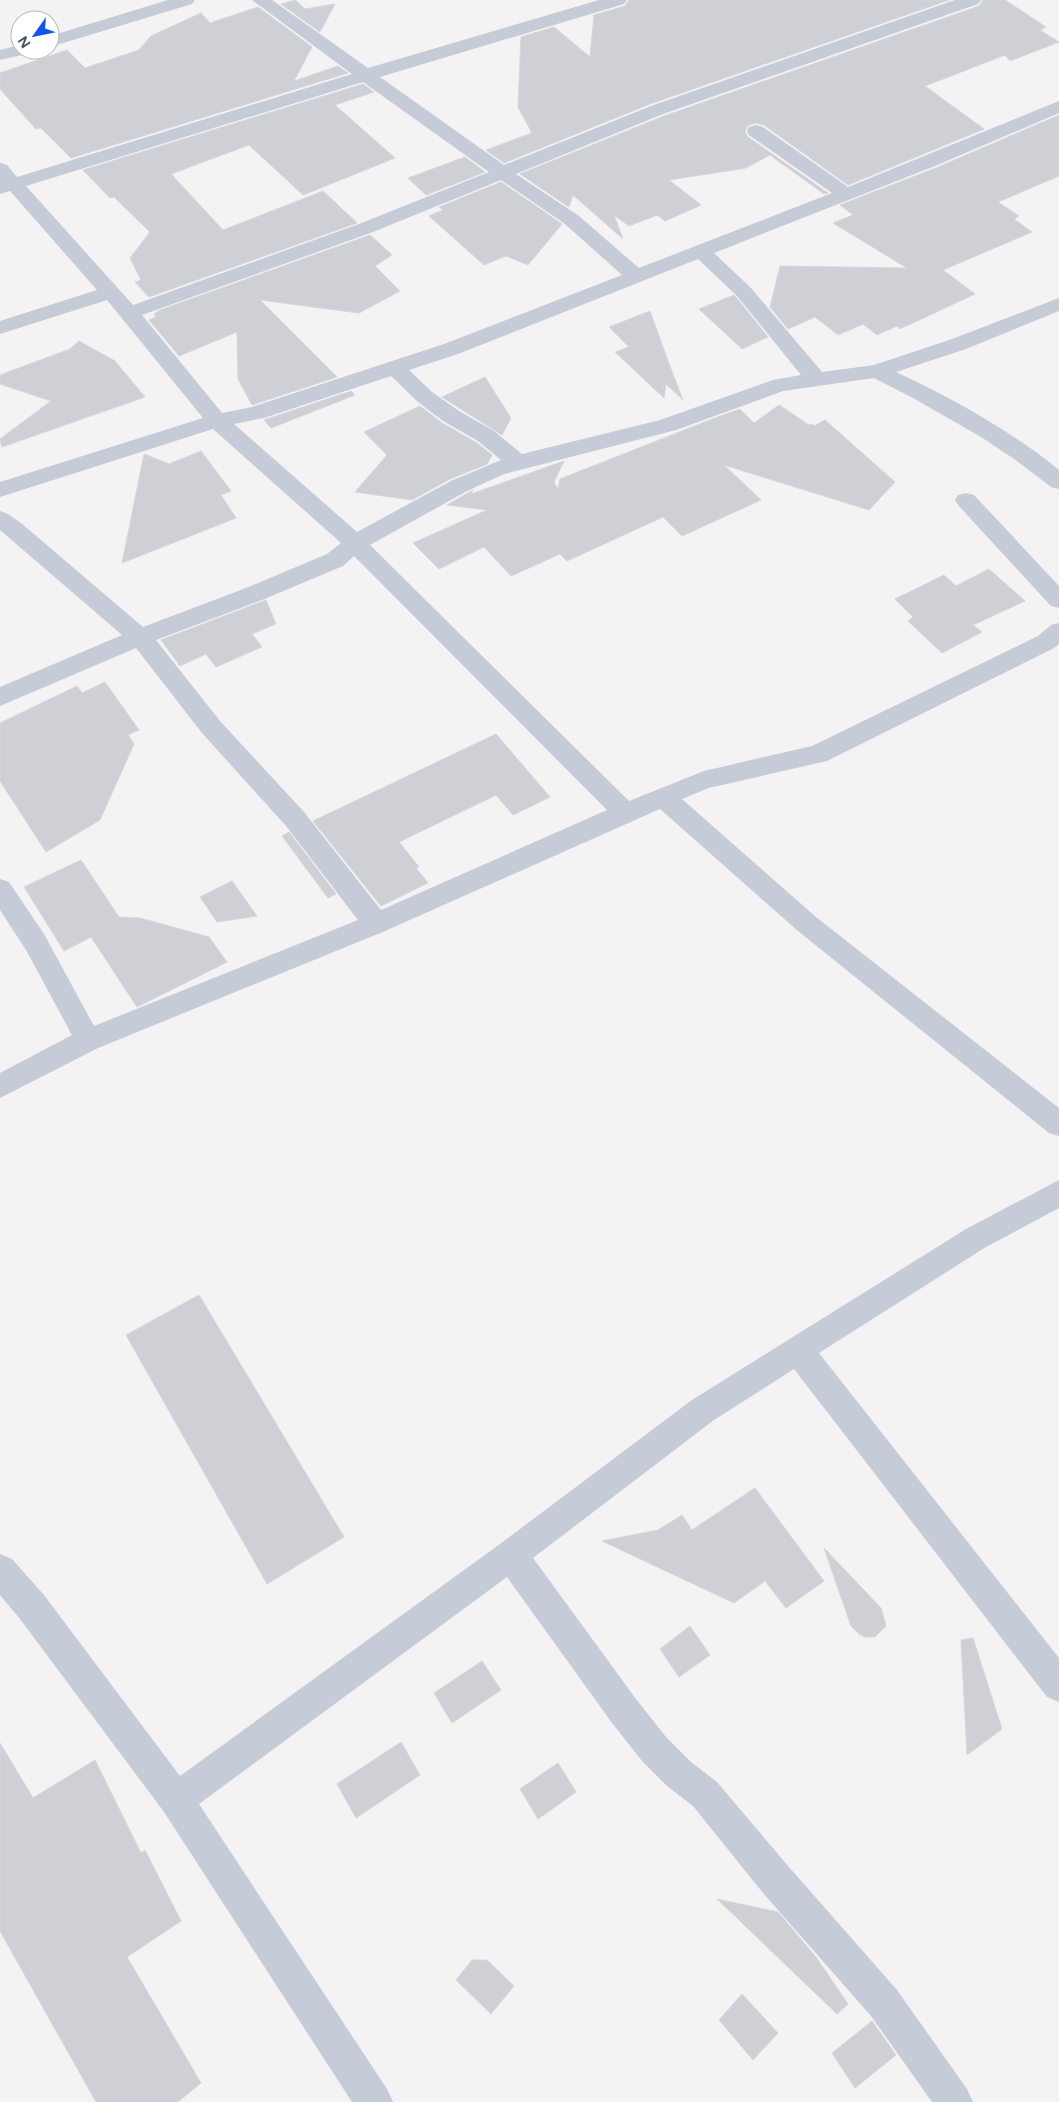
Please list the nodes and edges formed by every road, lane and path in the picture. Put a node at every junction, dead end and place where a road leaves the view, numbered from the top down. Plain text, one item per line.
1 (186, 0) edge
2 (261, 0) edge
3 (618, 0) edge
4 (972, 0) edge
5 (60, 39) edge
6 (367, 76) junction
7 (1059, 106) edge
8 (756, 131) dead end
9 (502, 172) junction
10 (4, 180) edge
11 (846, 194) junction
12 (701, 251) junction
13 (636, 276) junction
14 (109, 293) junction
15 (1059, 304) edge
16 (129, 313) junction
17 (0, 328) edge
18 (395, 368) junction
19 (876, 371) junction
20 (815, 378) junction
21 (217, 421) junction
22 (518, 462) junction
23 (1059, 482) edge
24 (0, 490) edge
25 (966, 500) dead end
26 (0, 519) edge
27 (355, 543) junction
28 (1059, 600) edge
29 (1059, 631) edge
30 (140, 637) junction
31 (0, 698) edge
32 (663, 797) junction
33 (625, 812) junction
34 (0, 889) edge
35 (376, 924) junction
36 (88, 1040) junction
37 (0, 1086) edge
38 (1059, 1124) edge
39 (1059, 1193) edge
40 (798, 1350) junction
41 (511, 1555) junction
42 (0, 1570) edge
43 (1059, 1685) edge
44 (176, 1800) junction
45 (374, 2102) edge
46 (954, 2102) edge

1 - 5 street
2 - 6 street
3 - 6 street
4 - 9 street
6 - 9 street
6 - 10 street
7 - 11 street
8 - 11 street
9 - 13 street
9 - 16 street
10 - 14 street
11 - 12 street
12 - 13 street
12 - 20 street
13 - 18 street
14 - 16 street
14 - 17 street
15 - 19 street
16 - 21 street
18 - 21 street
18 - 22 street
19 - 20 street
19 - 23 street
20 - 22 street
21 - 24 street
21 - 27 street
22 - 27 street
25 - 28 street
26 - 30 street
27 - 30 street
27 - 33 street
29 - 32 street
30 - 31 street
30 - 35 street
32 - 33 street
32 - 38 street
33 - 35 street
34 - 36 street
35 - 36 street
36 - 37 street
39 - 40 street
40 - 41 street
40 - 43 street
41 - 44 street
41 - 46 street
42 - 44 street
44 - 45 street

